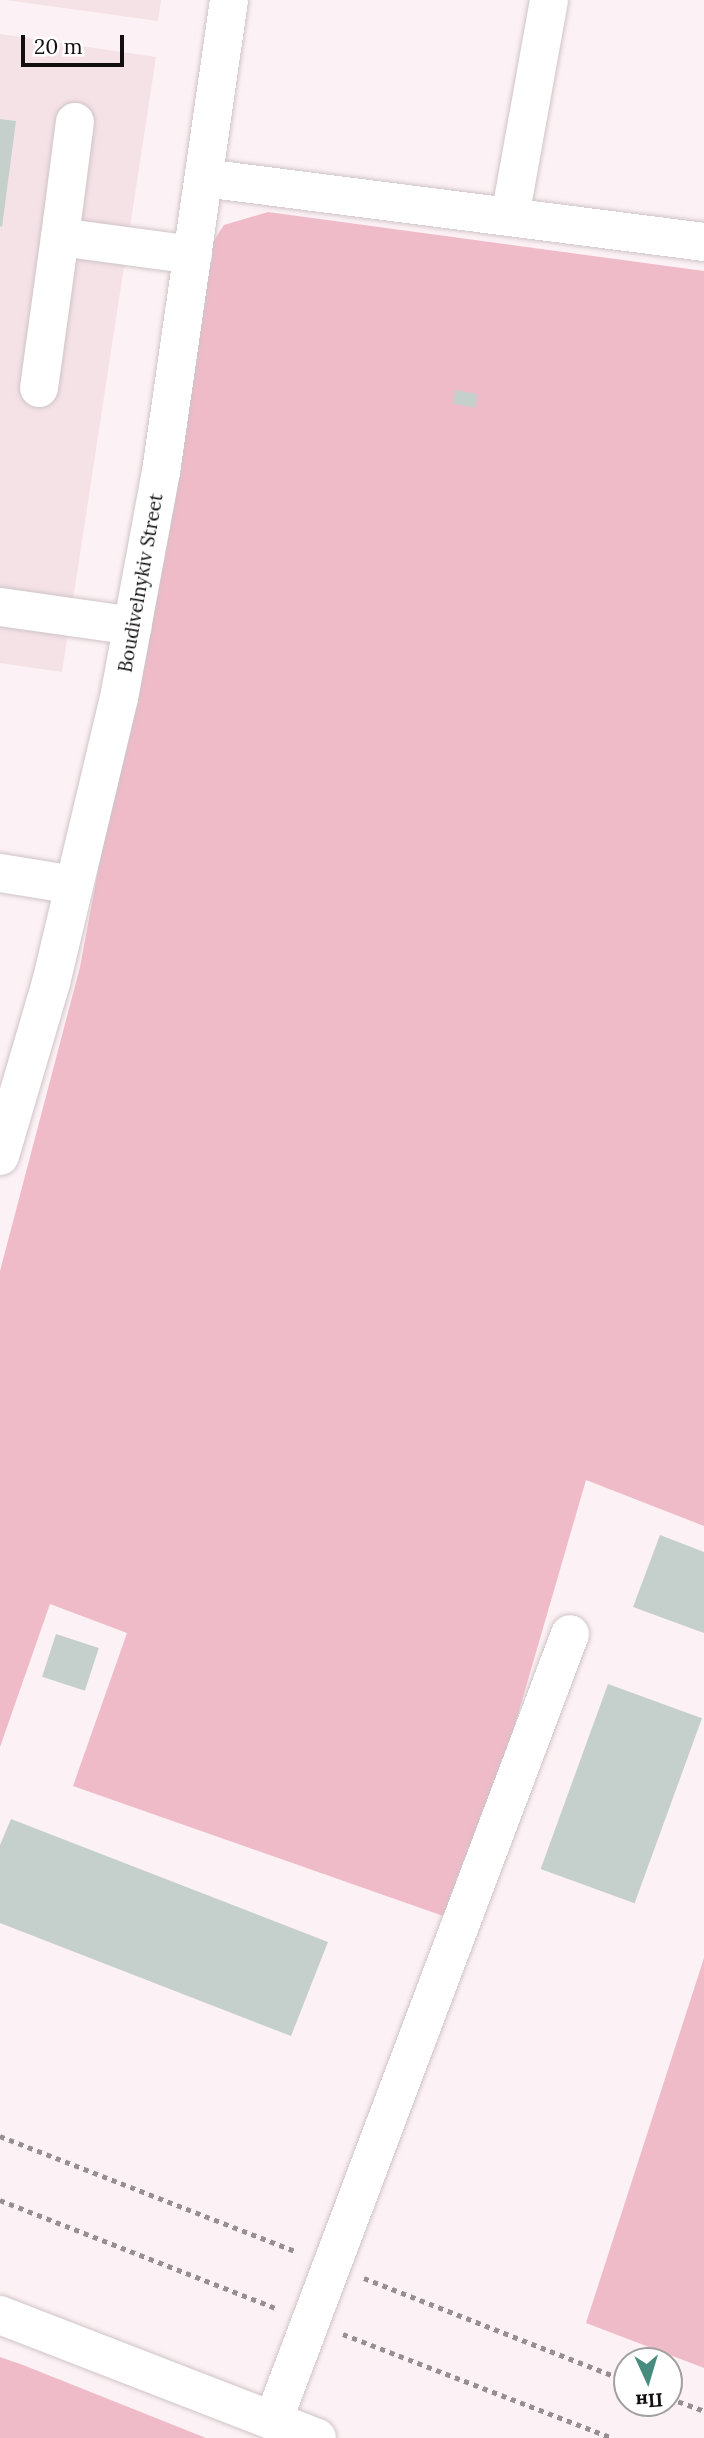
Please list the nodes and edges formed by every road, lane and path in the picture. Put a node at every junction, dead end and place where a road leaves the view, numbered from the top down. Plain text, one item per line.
1 (229, 0) edge
2 (550, 0) edge
3 (75, 122) dead end
4 (204, 178) junction
5 (510, 217) junction
6 (60, 237) junction
7 (704, 242) edge
8 (193, 254) junction
9 (39, 388) dead end
10 (0, 607) edge
11 (133, 626) junction
12 (0, 873) edge
13 (74, 885) junction
14 (0, 1156) edge
15 (570, 1634) dead end
16 (0, 2315) edge
17 (683, 2403) edge
18 (704, 2411) edge
19 (273, 2421) junction
20 (317, 2438) edge

1 - 4 street, Boudivelnykiv Street
2 - 5 street
3 - 6 street
4 - 5 street
4 - 8 street, Boudivelnykiv Street
5 - 7 street
6 - 8 street
6 - 9 street
8 - 11 street, Boudivelnykiv Street
10 - 11 street
11 - 13 street, Boudivelnykiv Street
12 - 13 street
13 - 14 street, Boudivelnykiv Street
15 - 19 street
16 - 19 street
17 - 18 path
19 - 20 street

